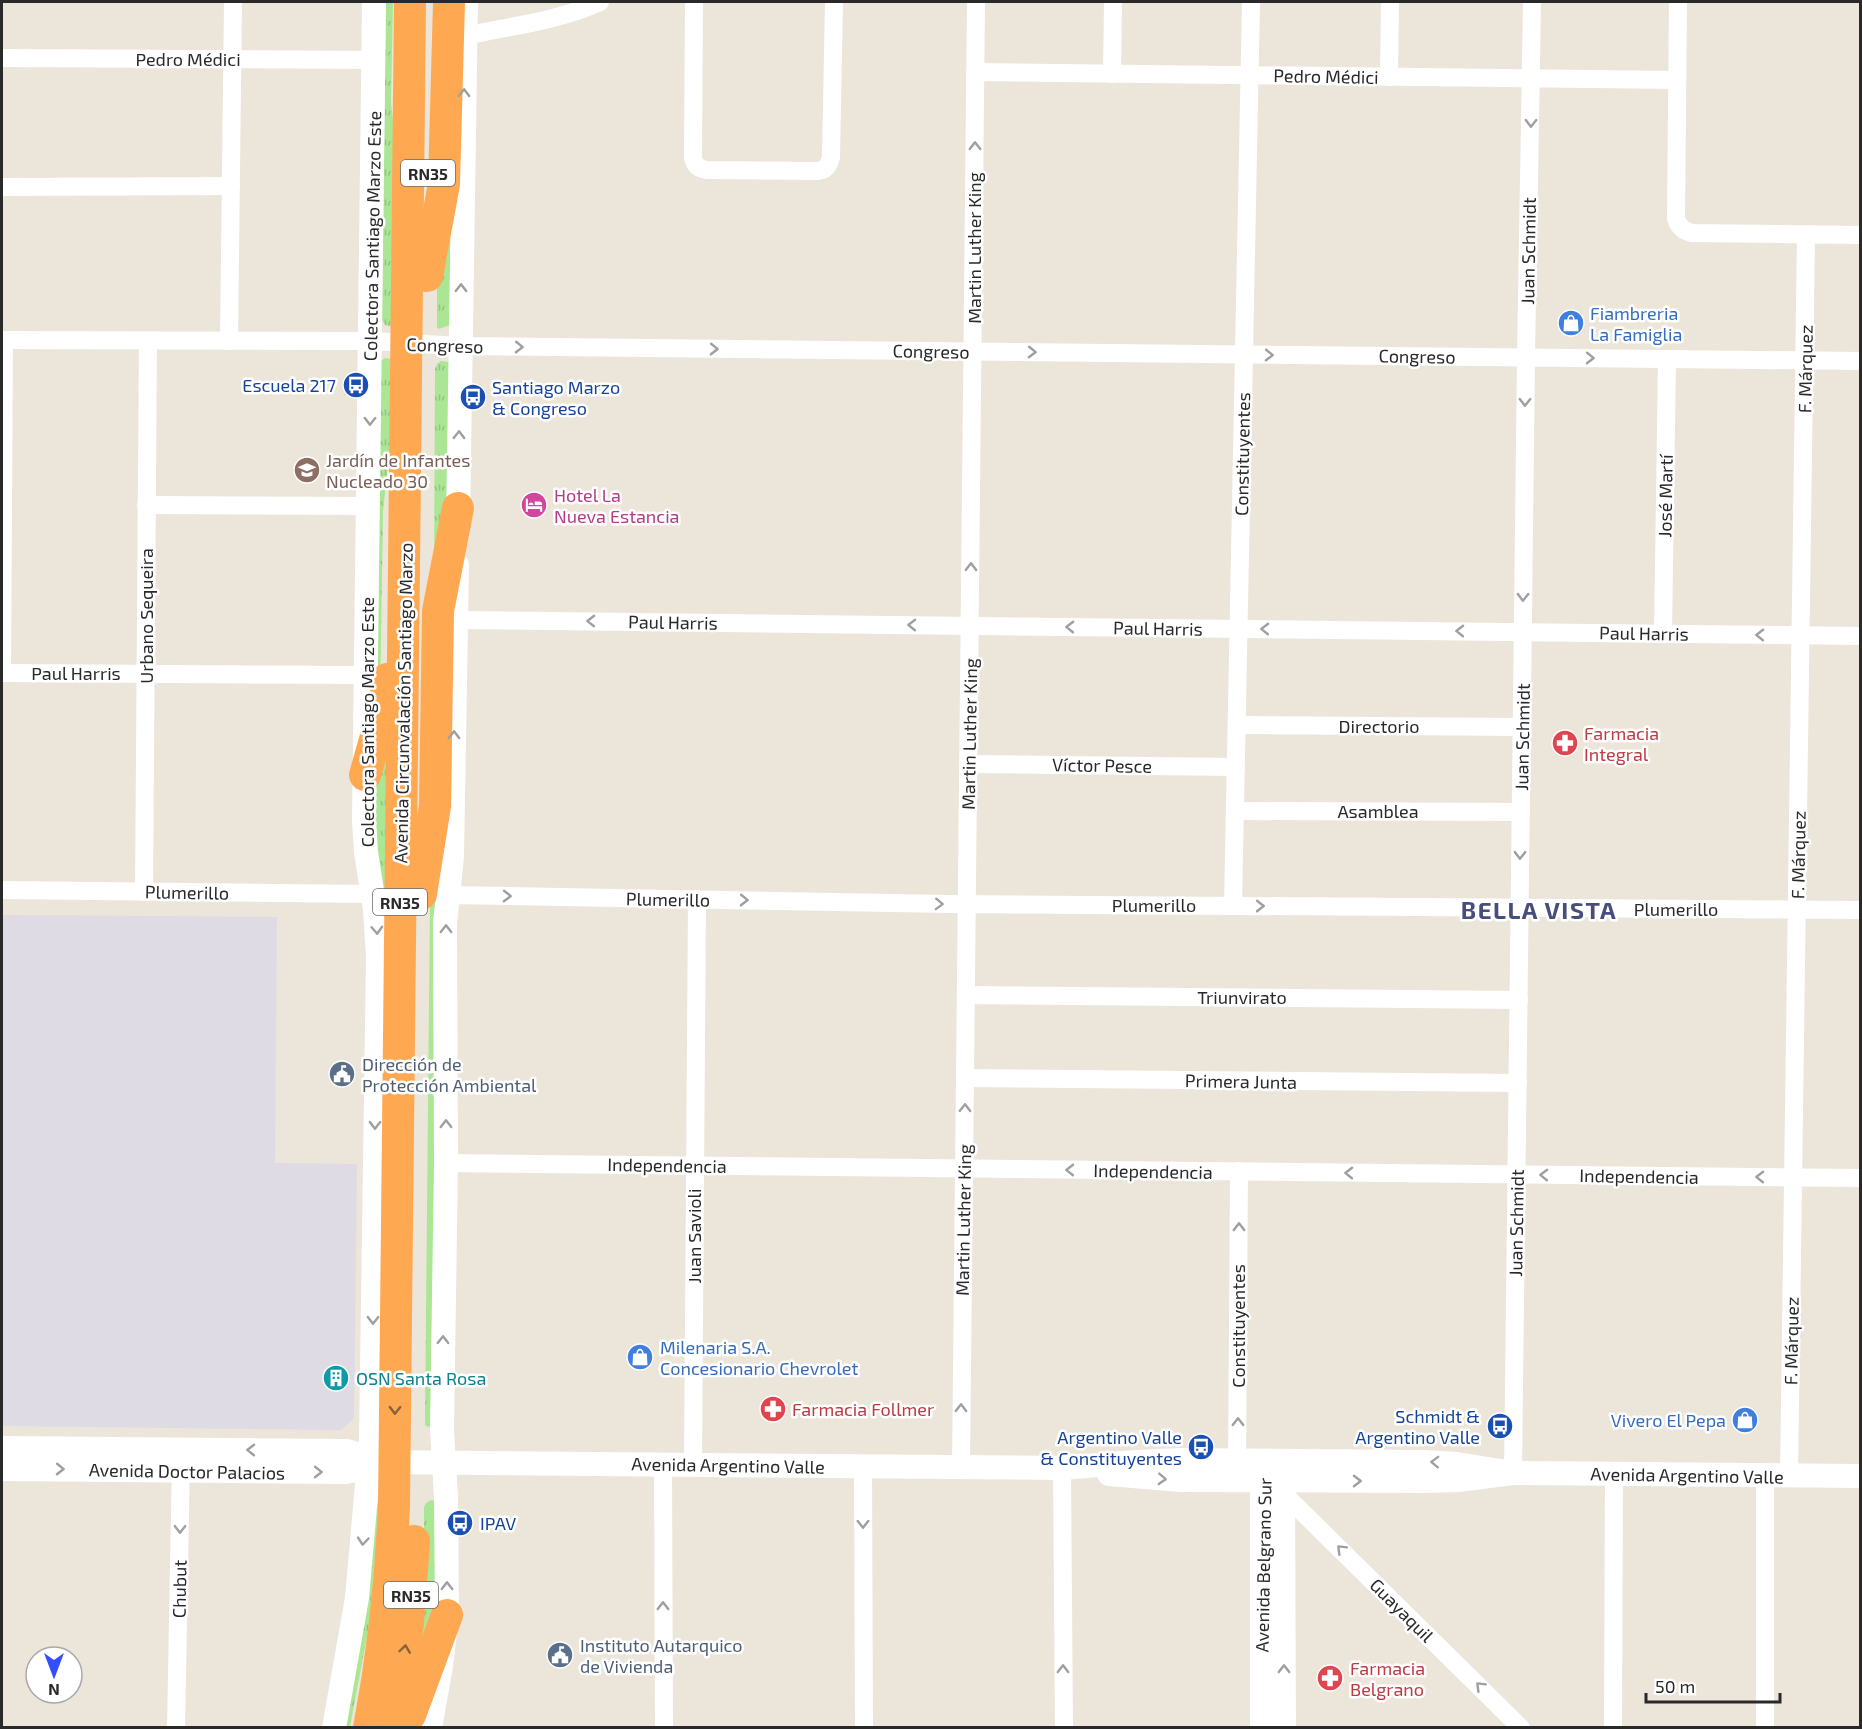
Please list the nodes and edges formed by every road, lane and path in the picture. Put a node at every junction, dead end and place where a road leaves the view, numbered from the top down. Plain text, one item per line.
1 (233, 2) edge
2 (374, 2) edge
3 (398, 2) edge
4 (410, 2) edge
5 (430, 2) edge
6 (449, 2) edge
7 (466, 2) edge
8 (600, 2) edge
9 (694, 2) edge
10 (834, 2) edge
11 (976, 2) edge
12 (1113, 2) edge
13 (1251, 2) edge
14 (1390, 2) edge
15 (1532, 2) edge
16 (1678, 2) edge
17 (465, 36) junction
18 (2, 58) edge
19 (232, 59) junction
20 (374, 60) junction
21 (975, 72) junction
22 (1112, 74) junction
23 (1250, 75) junction
24 (1389, 77) junction
25 (1532, 79) junction
26 (1677, 80) junction
27 (408, 172) junction
28 (231, 186) junction
29 (2, 187) edge
30 (1806, 234) junction
31 (1860, 235) edge
32 (427, 276) junction
33 (3, 340) edge
34 (148, 340) junction
35 (229, 341) junction
36 (371, 341) junction
37 (416, 344) junction
38 (460, 346) junction
39 (973, 351) junction
40 (1244, 354) junction
41 (1526, 357) junction
42 (1667, 358) junction
43 (1805, 360) junction
44 (1860, 361) edge
45 (405, 428) junction
46 (146, 505) junction
47 (369, 506) junction
48 (458, 508) junction
49 (456, 620) junction
50 (970, 626) junction
51 (1239, 629) junction
52 (1523, 632) junction
53 (1663, 634) junction
54 (1801, 635) junction
55 (1860, 636) edge
56 (2, 673) edge
57 (145, 674) junction
58 (366, 675) junction
59 (1237, 725) junction
60 (1522, 727) junction
61 (969, 764) junction
62 (1236, 767) junction
63 (365, 775) junction
64 (1235, 811) junction
65 (1521, 812) junction
66 (2, 890) edge
67 (144, 892) junction
68 (373, 894) junction
69 (434, 895) junction
70 (697, 899) junction
71 (967, 904) junction
72 (1233, 906) junction
73 (1520, 907) junction
74 (1797, 909) junction
75 (1860, 910) edge
76 (966, 995) junction
77 (1519, 1000) junction
78 (965, 1078) junction
79 (1518, 1083) junction
80 (446, 1163) junction
81 (695, 1166) junction
82 (964, 1168) junction
83 (1239, 1172) junction
84 (1517, 1174) junction
85 (1793, 1177) junction
86 (1860, 1178) edge
87 (2, 1448) edge
88 (181, 1460) junction
89 (406, 1461) junction
90 (663, 1464) junction
91 (693, 1464) junction
92 (863, 1466) junction
93 (960, 1467) junction
94 (1062, 1468) junction
95 (2, 1469) edge
96 (1237, 1470) junction
97 (1514, 1473) junction
98 (1614, 1474) junction
99 (1765, 1475) junction
100 (1789, 1476) junction
101 (1860, 1476) edge
102 (1275, 1479) junction
103 (393, 1531) junction
104 (447, 1615) junction
105 (176, 1728) edge
106 (334, 1728) edge
107 (356, 1728) edge
108 (369, 1728) edge
109 (392, 1728) edge
110 (406, 1728) edge
111 (430, 1728) edge
112 (664, 1728) edge
113 (864, 1728) edge
114 (1064, 1728) edge
115 (1262, 1728) edge
116 (1284, 1728) edge
117 (1521, 1728) edge
118 (1613, 1728) edge
119 (1765, 1728) edge

1 - 19 street
2 - 20 street, Colectora Santiago Marzo Este
3 - 27 highway
4 - 27 highway, Avenida Circunvalación Santiago Marzo / RN35
5 - 32 highway, Avenida Circunvalación Santiago Marzo / RN35
6 - 32 highway
7 - 17 street, Colectora Santiago Marzo Este
8 - 17 street
9 - 10 street
11 - 21 street, Martin Luther King
12 - 22 street
13 - 23 street, Constituyentes
14 - 24 street
15 - 25 street, Juan Schmidt
16 - 26 street
38 -> 17 street, Colectora Santiago Marzo Este
18 - 19 street, Pedro Médici
19 - 20 street, Pedro Médici
19 - 28 street
20 - 36 street, Colectora Santiago Marzo Este
21 - 22 street, Pedro Médici
39 -> 21 street, Martin Luther King
22 - 23 street, Pedro Médici
23 - 24 street, Pedro Médici
23 - 40 street, Constituyentes
24 - 25 street, Pedro Médici
25 - 26 street, Pedro Médici
25 -> 41 street, Juan Schmidt
26 - 30 street
27 - 37 highway, Avenida Circunvalación Santiago Marzo / RN35
28 - 29 street
28 - 35 street
30 - 31 street
30 - 43 street, F. Márquez
32 - 37 highway, Avenida Circunvalación Santiago Marzo / RN35
33 - 34 street, Congreso
33 - 56 street
34 - 35 street, Congreso
34 - 46 street, Urbano Sequeira
35 - 36 street, Congreso
36 - 37 street, Congreso
36 -> 47 street, Colectora Santiago Marzo Este
37 - 38 street, Congreso
37 - 45 highway, Avenida Circunvalación Santiago Marzo / RN35
37 - 69 highway, Avenida Circunvalación Santiago Marzo / RN35
38 -> 39 street, Congreso
48 -> 38 street, Colectora Santiago Marzo Este
39 -> 40 street, Congreso
50 -> 39 street, Martin Luther King
40 -> 41 street, Congreso
40 - 51 street, Constituyentes
41 -> 42 street, Congreso
41 -> 52 street, Juan Schmidt
42 - 43 street, Congreso
42 - 53 street, José Martí
43 - 44 street, Congreso
43 - 54 street, F. Márquez
45 - 63 highway
45 -> 89 highway, Avenida Circunvalación Santiago Marzo / RN35
46 - 47 street
46 - 57 street, Urbano Sequeira
47 - 58 street, Colectora Santiago Marzo Este
48 - 49 street, Colectora Santiago Marzo Este
48 - 69 highway
50 -> 49 street, Paul Harris
69 -> 49 street, Colectora Santiago Marzo Este
51 -> 50 street, Paul Harris
50 - 61 street, Martin Luther King
52 -> 51 street, Paul Harris
51 - 59 street, Constituyentes
52 - 53 street, Paul Harris
52 - 60 street, Juan Schmidt
54 -> 53 street, Paul Harris
54 - 55 street, Paul Harris
54 - 74 street, F. Márquez
56 - 57 street, Paul Harris
57 - 58 street, Paul Harris
57 - 67 street, Urbano Sequeira
58 - 63 street, Colectora Santiago Marzo Este
59 - 60 street, Directorio
59 - 62 street, Constituyentes
60 - 65 street, Juan Schmidt
61 - 62 street, Víctor Pesce
61 - 71 street, Martin Luther King
62 - 64 street, Constituyentes
63 - 68 street, Colectora Santiago Marzo Este
64 - 65 street, Asamblea
64 - 72 street, Constituyentes
65 -> 73 street, Juan Schmidt
66 - 67 street, Plumerillo
67 - 68 street, Plumerillo
68 -> 89 street, Colectora Santiago Marzo Este
69 -> 70 street, Plumerillo
80 -> 69 street, Colectora Santiago Marzo Este
69 - 89 highway, Avenida Circunvalación Santiago Marzo / RN35
70 -> 71 street, Plumerillo
70 - 81 street, Juan Savioli
71 - 72 street, Plumerillo
71 - 76 street, Martin Luther King
72 -> 73 street, Plumerillo
73 - 74 street, Plumerillo
73 - 77 street, Juan Schmidt
74 - 75 street, Plumerillo
74 - 85 street, F. Márquez
76 - 77 street, Triunvirato
76 - 78 street, Martin Luther King
77 - 79 street, Juan Schmidt
78 - 79 street, Primera Junta
82 -> 78 street, Martin Luther King
79 - 84 street, Juan Schmidt
80 - 81 street, Independencia
89 -> 80 street, Colectora Santiago Marzo Este
81 - 82 street, Independencia
81 - 91 street, Juan Savioli
83 -> 82 street, Independencia
93 -> 82 street, Martin Luther King
84 -> 83 street, Independencia
96 -> 83 street, Constituyentes
85 -> 84 street, Independencia
84 - 97 street, Juan Schmidt
85 - 86 street, Independencia
85 - 100 street, F. Márquez
87 - 88 street, Avenida Doctor Palacios
88 - 89 street, Avenida Doctor Palacios
95 -> 88 street, Avenida Doctor Palacios
88 -> 105 street, Chubut
89 - 90 street, Avenida Argentino Valle
89 - 103 highway, Avenida Circunvalación Santiago Marzo / RN35
104 -> 89 street, Colectora Santiago Marzo Este
89 -> 106 street, Colectora Santiago Marzo Este
109 -> 89 highway, Avenida Circunvalación Santiago Marzo / RN35
90 - 91 street, Avenida Argentino Valle
112 -> 90 street
91 - 92 street, Avenida Argentino Valle
92 - 93 street, Avenida Argentino Valle
92 -> 113 street
93 - 94 street, Avenida Argentino Valle
94 - 96 street, Avenida Argentino Valle
114 -> 94 street
96 - 102 street, Avenida Argentino Valle
97 - 98 street, Avenida Argentino Valle
97 - 102 street, Avenida Argentino Valle
98 - 99 street, Avenida Argentino Valle
98 - 118 street
99 - 100 street, Avenida Argentino Valle
99 - 119 street
100 - 101 street, Avenida Argentino Valle
102 - 115 street, Avenida Belgrano Sur
116 -> 102 street, Avenida Belgrano Sur
117 -> 102 street, Guayaquil
103 - 107 highway
103 - 108 highway, Avenida Circunvalación Santiago Marzo / RN35
104 - 110 highway
104 - 111 street, Colectora Santiago Marzo Este

